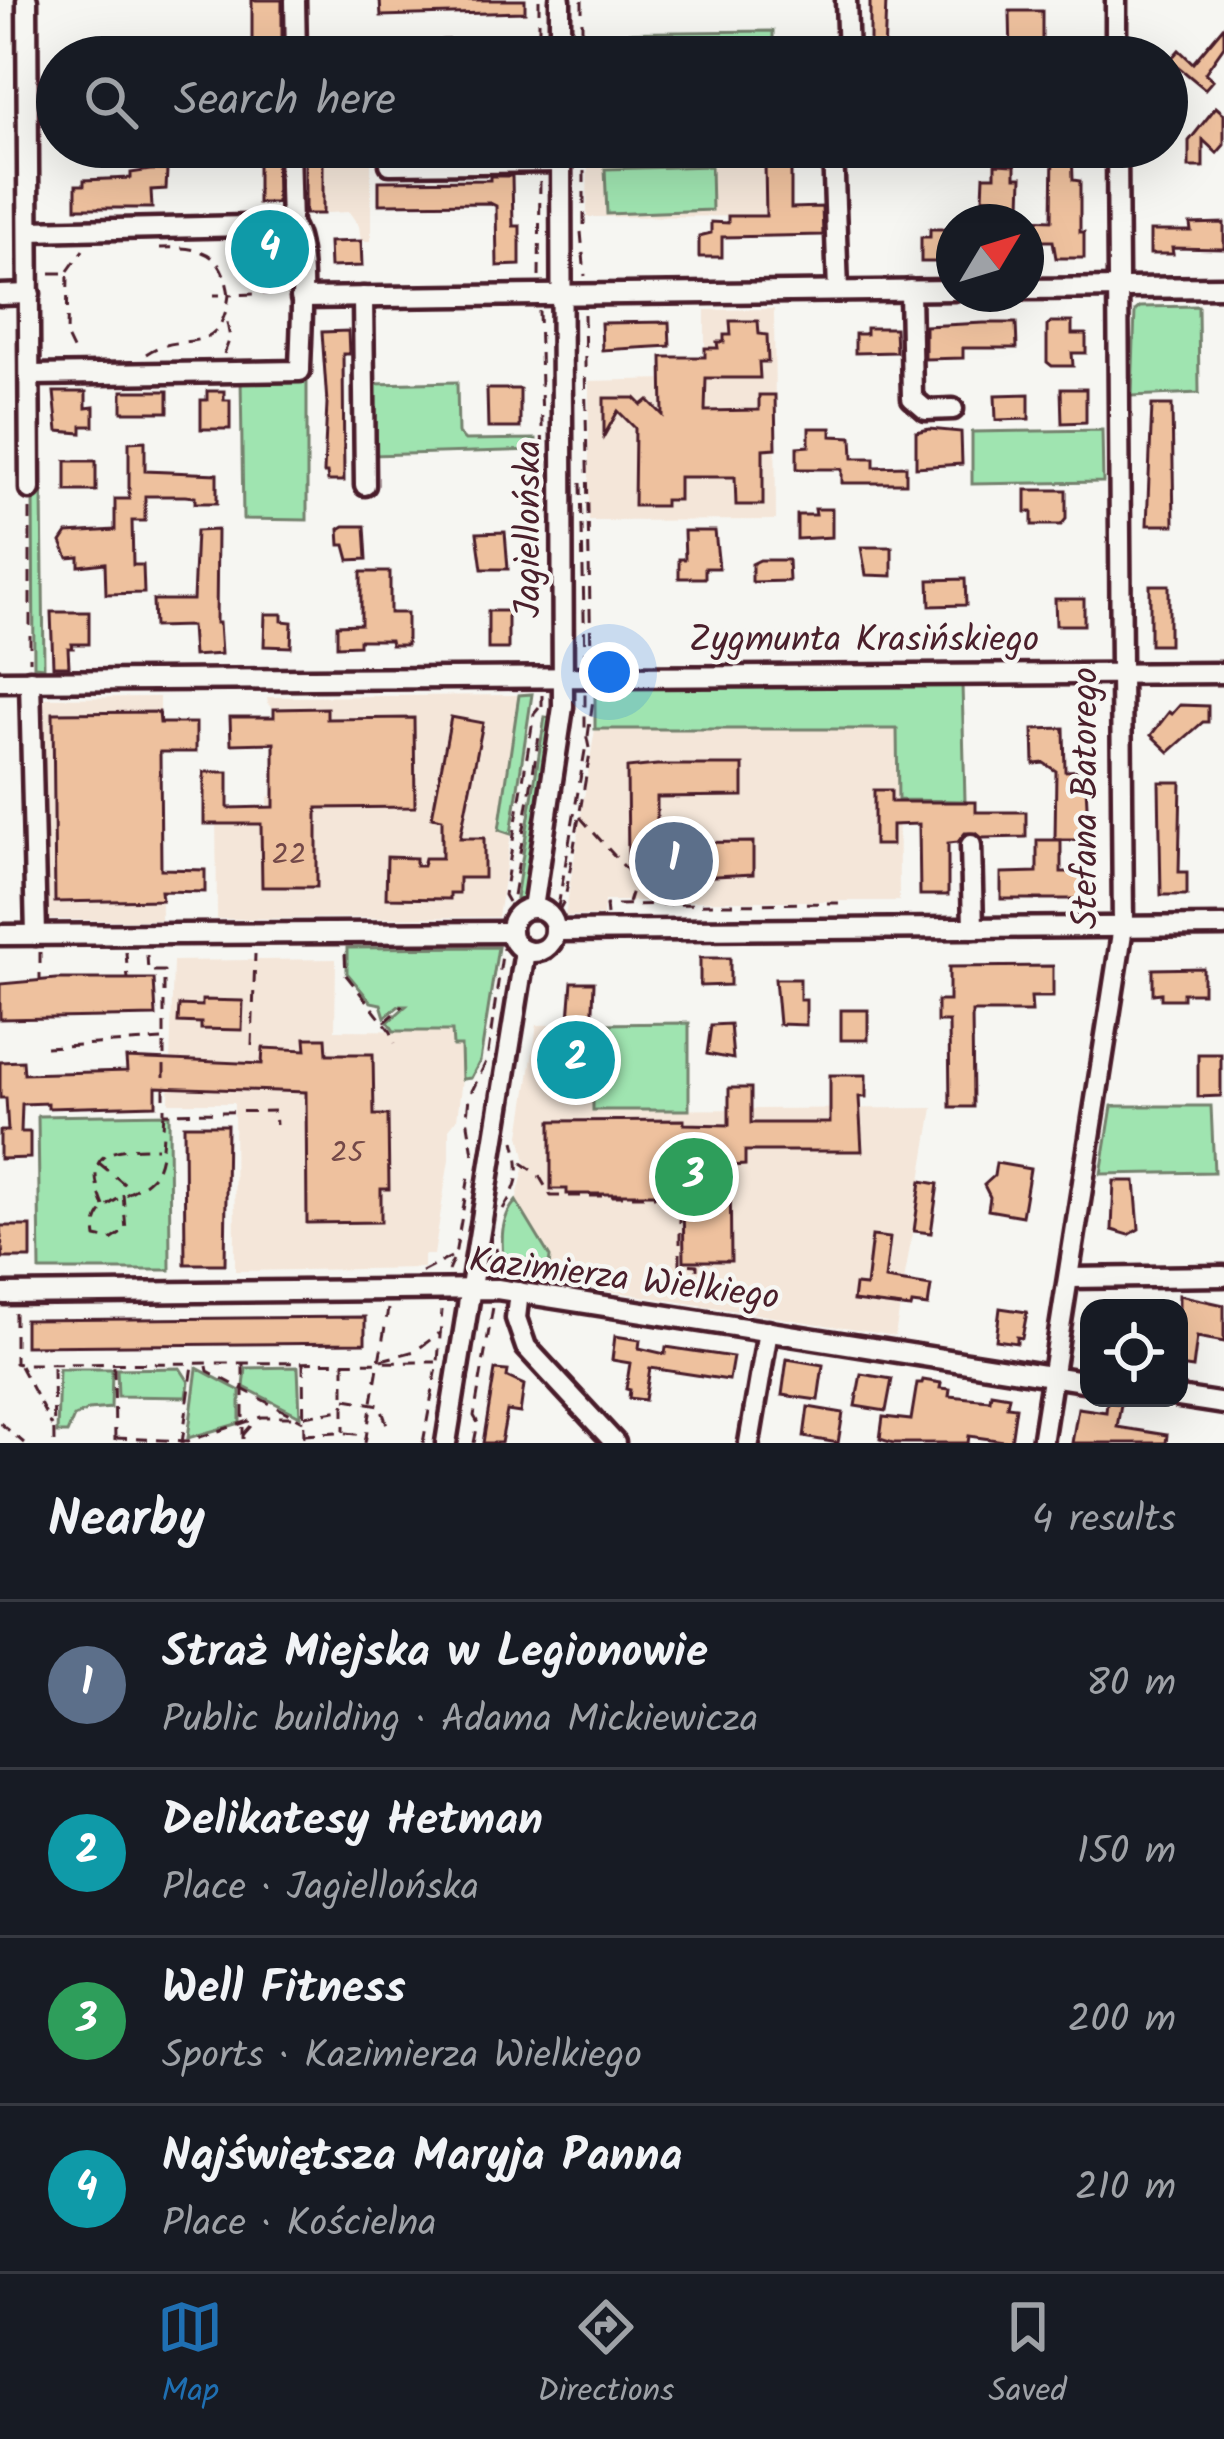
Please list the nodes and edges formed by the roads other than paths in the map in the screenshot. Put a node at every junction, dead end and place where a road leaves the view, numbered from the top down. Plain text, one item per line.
1 (27, 0) edge
2 (296, 0) edge
3 (560, 0) edge
4 (846, 0) edge
5 (1116, 0) edge
6 (296, 36) edge
7 (560, 36) edge
8 (847, 36) edge
9 (1116, 36) edge
10 (290, 168) edge
11 (565, 168) edge
12 (834, 168) edge
13 (1117, 168) edge
14 (291, 225) junction
15 (29, 231) junction
16 (1224, 287) edge
17 (1118, 288) junction
18 (1044, 289) edge
19 (910, 290) junction
20 (936, 290) edge
21 (838, 291) junction
22 (562, 294) junction
23 (0, 295) edge
24 (30, 295) junction
25 (300, 295) junction
26 (363, 297) junction
27 (31, 375) junction
28 (953, 410) dead end
29 (365, 485) dead end
30 (30, 489) dead end
31 (1224, 673) edge
32 (1120, 674) junction
33 (30, 675) junction
34 (564, 675) junction
35 (0, 680) edge
36 (971, 845) dead end
37 (533, 908) junction
38 (560, 924) junction
39 (1123, 926) junction
40 (1224, 926) edge
41 (973, 928) junction
42 (506, 932) junction
43 (0, 935) edge
44 (38, 941) junction
45 (526, 950) junction
46 (1224, 1276) edge
47 (1069, 1278) junction
48 (471, 1289) junction
49 (519, 1292) junction
50 (4, 1294) dead end
51 (768, 1331) junction
52 (1053, 1376) junction
53 (1080, 1380) edge
54 (1188, 1398) edge
55 (1224, 1404) edge
56 (446, 1443) edge
57 (615, 1443) edge
58 (749, 1443) edge
59 (1042, 1443) edge

1 - 15 street
2 - 6 street
3 - 7 street
4 - 8 street
5 - 9 street
10 - 14 street
11 - 22 street, Jagiellońska
12 - 21 street
13 - 17 street, Stefana Batorego
14 - 15 street
14 - 25 street
15 - 24 street
16 - 17 street
17 - 18 street
17 - 32 street, Stefana Batorego
19 - 20 street
19 - 21 street
19 - 28 street
21 - 22 street
22 - 26 street
22 - 34 street, Jagiellońska
23 - 24 street
24 - 27 street
25 - 26 street
25 - 27 street
26 - 29 street
27 - 30 street
31 - 32 street, Zygmunta Krasińskiego
32 - 34 street, Zygmunta Krasińskiego
32 - 39 street, Stefana Batorego
33 - 34 street, Zygmunta Krasińskiego
33 - 35 street, Zygmunta Krasińskiego
33 - 44 street
34 - 37 street, Jagiellońska
36 - 41 street
37 - 38 street
37 - 42 street
38 - 41 street
38 - 45 street
39 - 40 street
39 - 41 street
39 - 47 street, Stefana Batorego
42 - 44 street
42 - 45 street
43 - 44 street
45 - 48 street
46 - 47 street
47 - 52 street, Stefana Batorego
48 - 49 street, Kazimierza Wielkiego
48 - 50 street, Kazimierza Wielkiego
48 - 56 street
49 - 51 street, Kazimierza Wielkiego
49 - 57 street
51 - 52 street, Kazimierza Wielkiego
51 - 58 street
52 - 53 street, Kazimierza Wielkiego
52 - 59 street, Stefana Batorego
54 - 55 street

